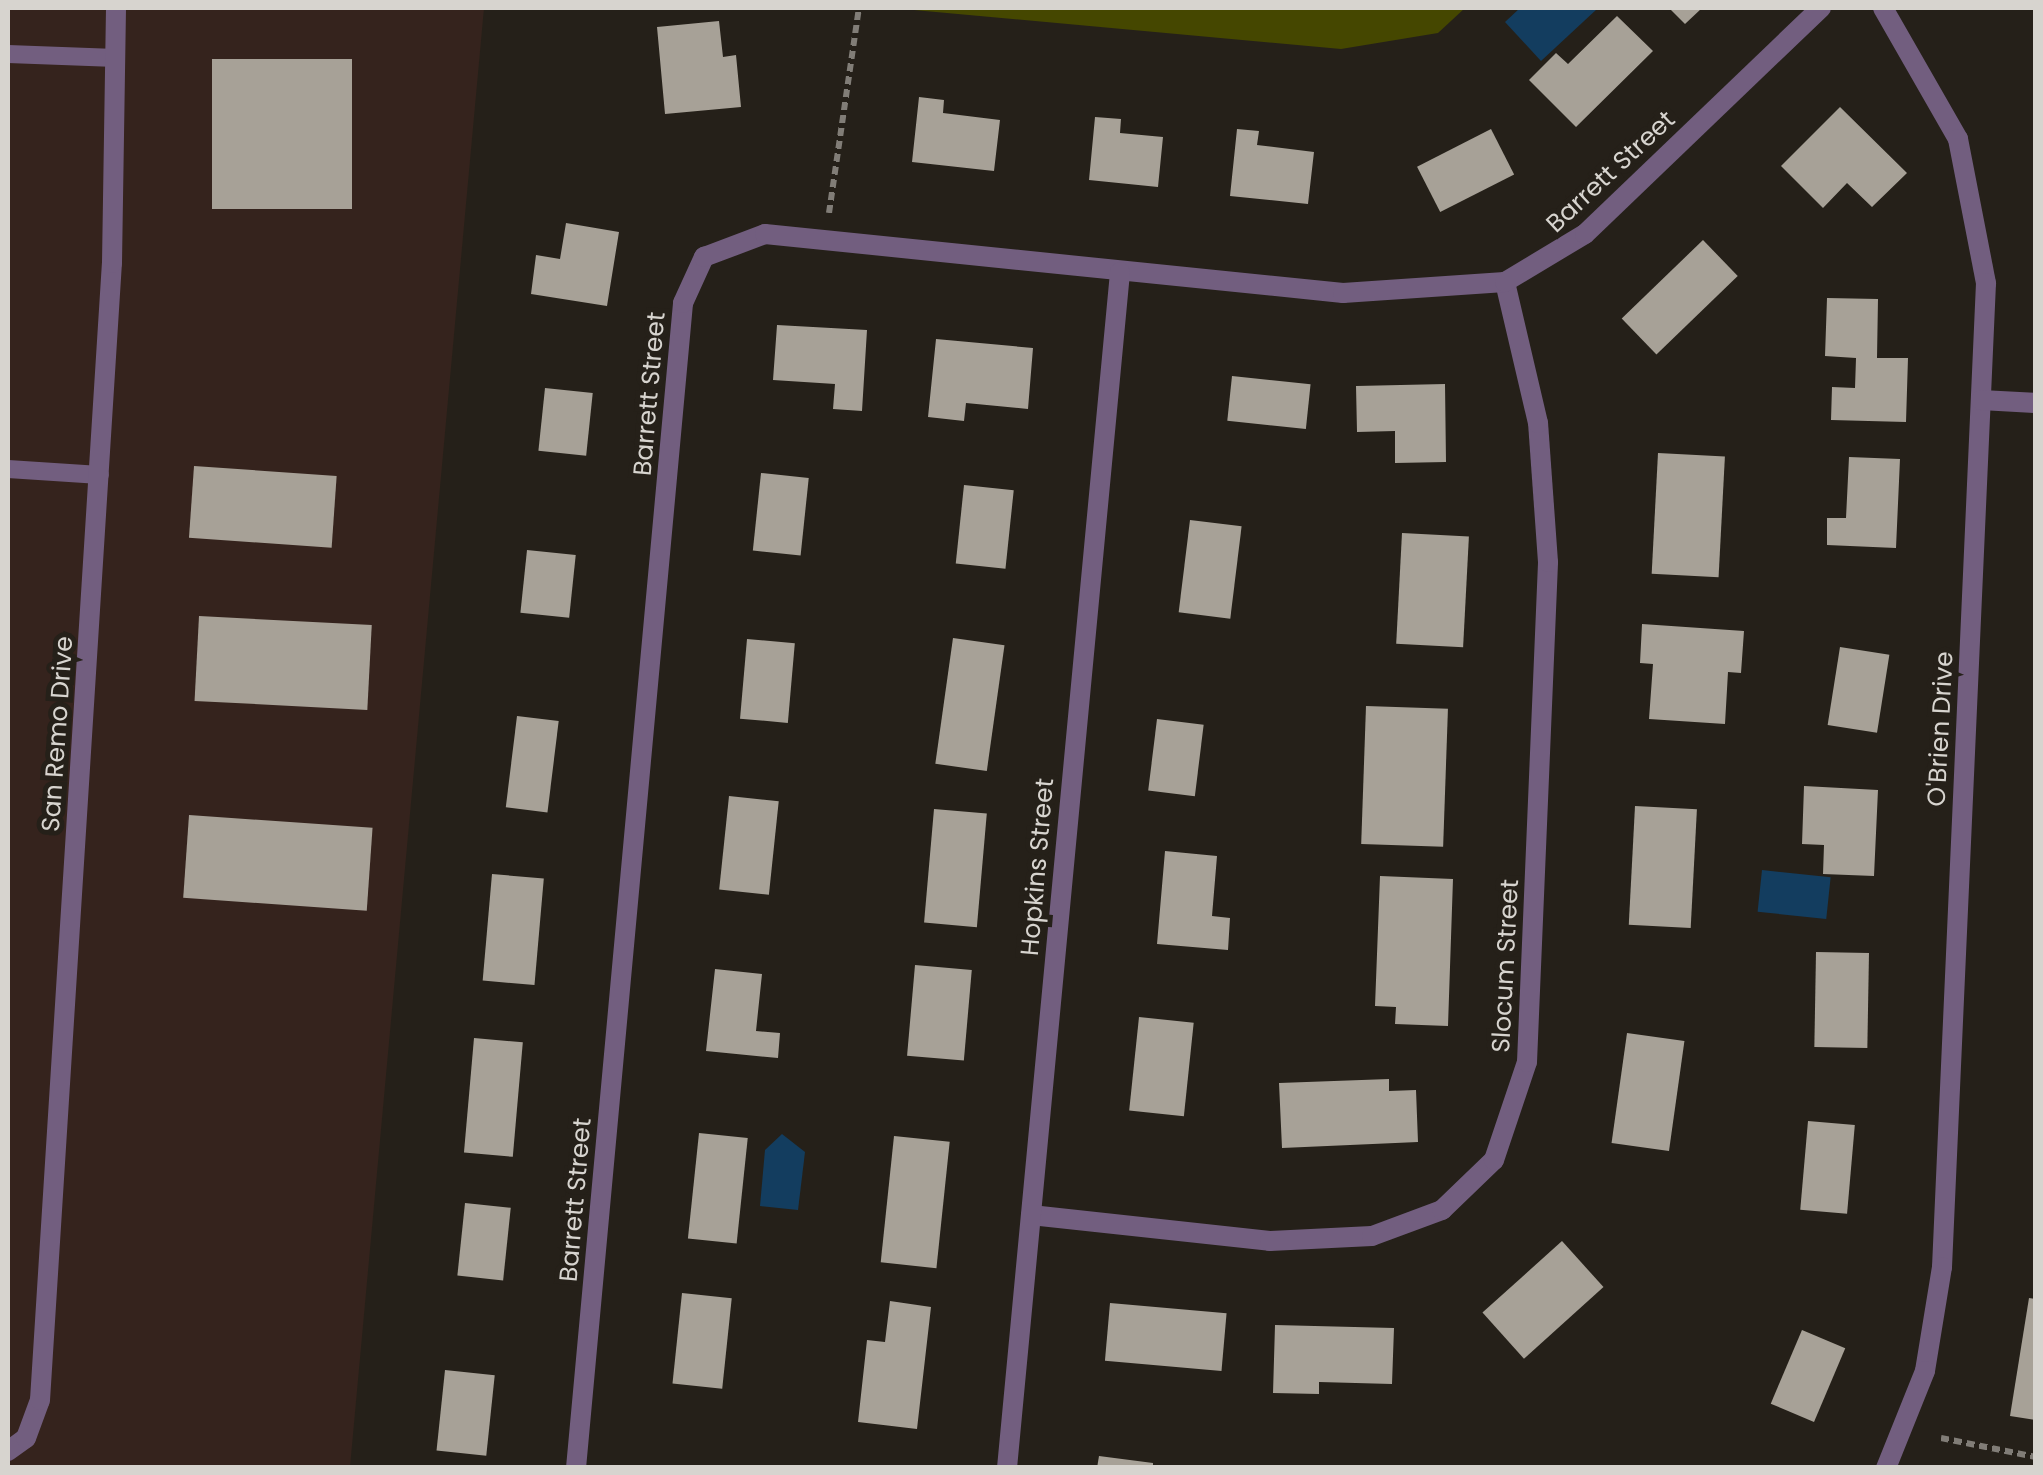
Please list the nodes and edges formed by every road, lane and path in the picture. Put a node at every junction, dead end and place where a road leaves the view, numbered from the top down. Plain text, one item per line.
1 (116, 8) edge
2 (859, 8) edge
3 (1820, 8) edge
4 (1883, 8) edge
5 (8, 54) edge
6 (116, 58) junction
7 (829, 214) dead end
8 (1120, 272) junction
9 (1504, 282) junction
10 (1981, 400) junction
11 (2036, 403) edge
12 (8, 469) edge
13 (100, 475) junction
14 (1031, 1215) junction
15 (1941, 1438) dead end
16 (8, 1451) edge
17 (2036, 1456) edge
18 (1890, 1461) edge
19 (576, 1468) edge
20 (1007, 1468) edge
21 (1913, 1468) edge

1 - 6 street, San Remo Drive
2 - 7 path
3 - 9 street, Barrett Street
4 - 10 street, O'Brien Drive
5 - 6 lane
6 - 13 street, San Remo Drive
8 - 9 street, Barrett Street
8 - 14 street, Hopkins Street
8 - 19 street, Barrett Street
9 - 14 street, Slocum Street
10 - 11 street
10 - 18 street, O'Brien Drive
12 - 13 lane
13 - 16 street, San Remo Drive
14 - 20 street, Hopkins Street
15 - 17 path
18 - 21 street

